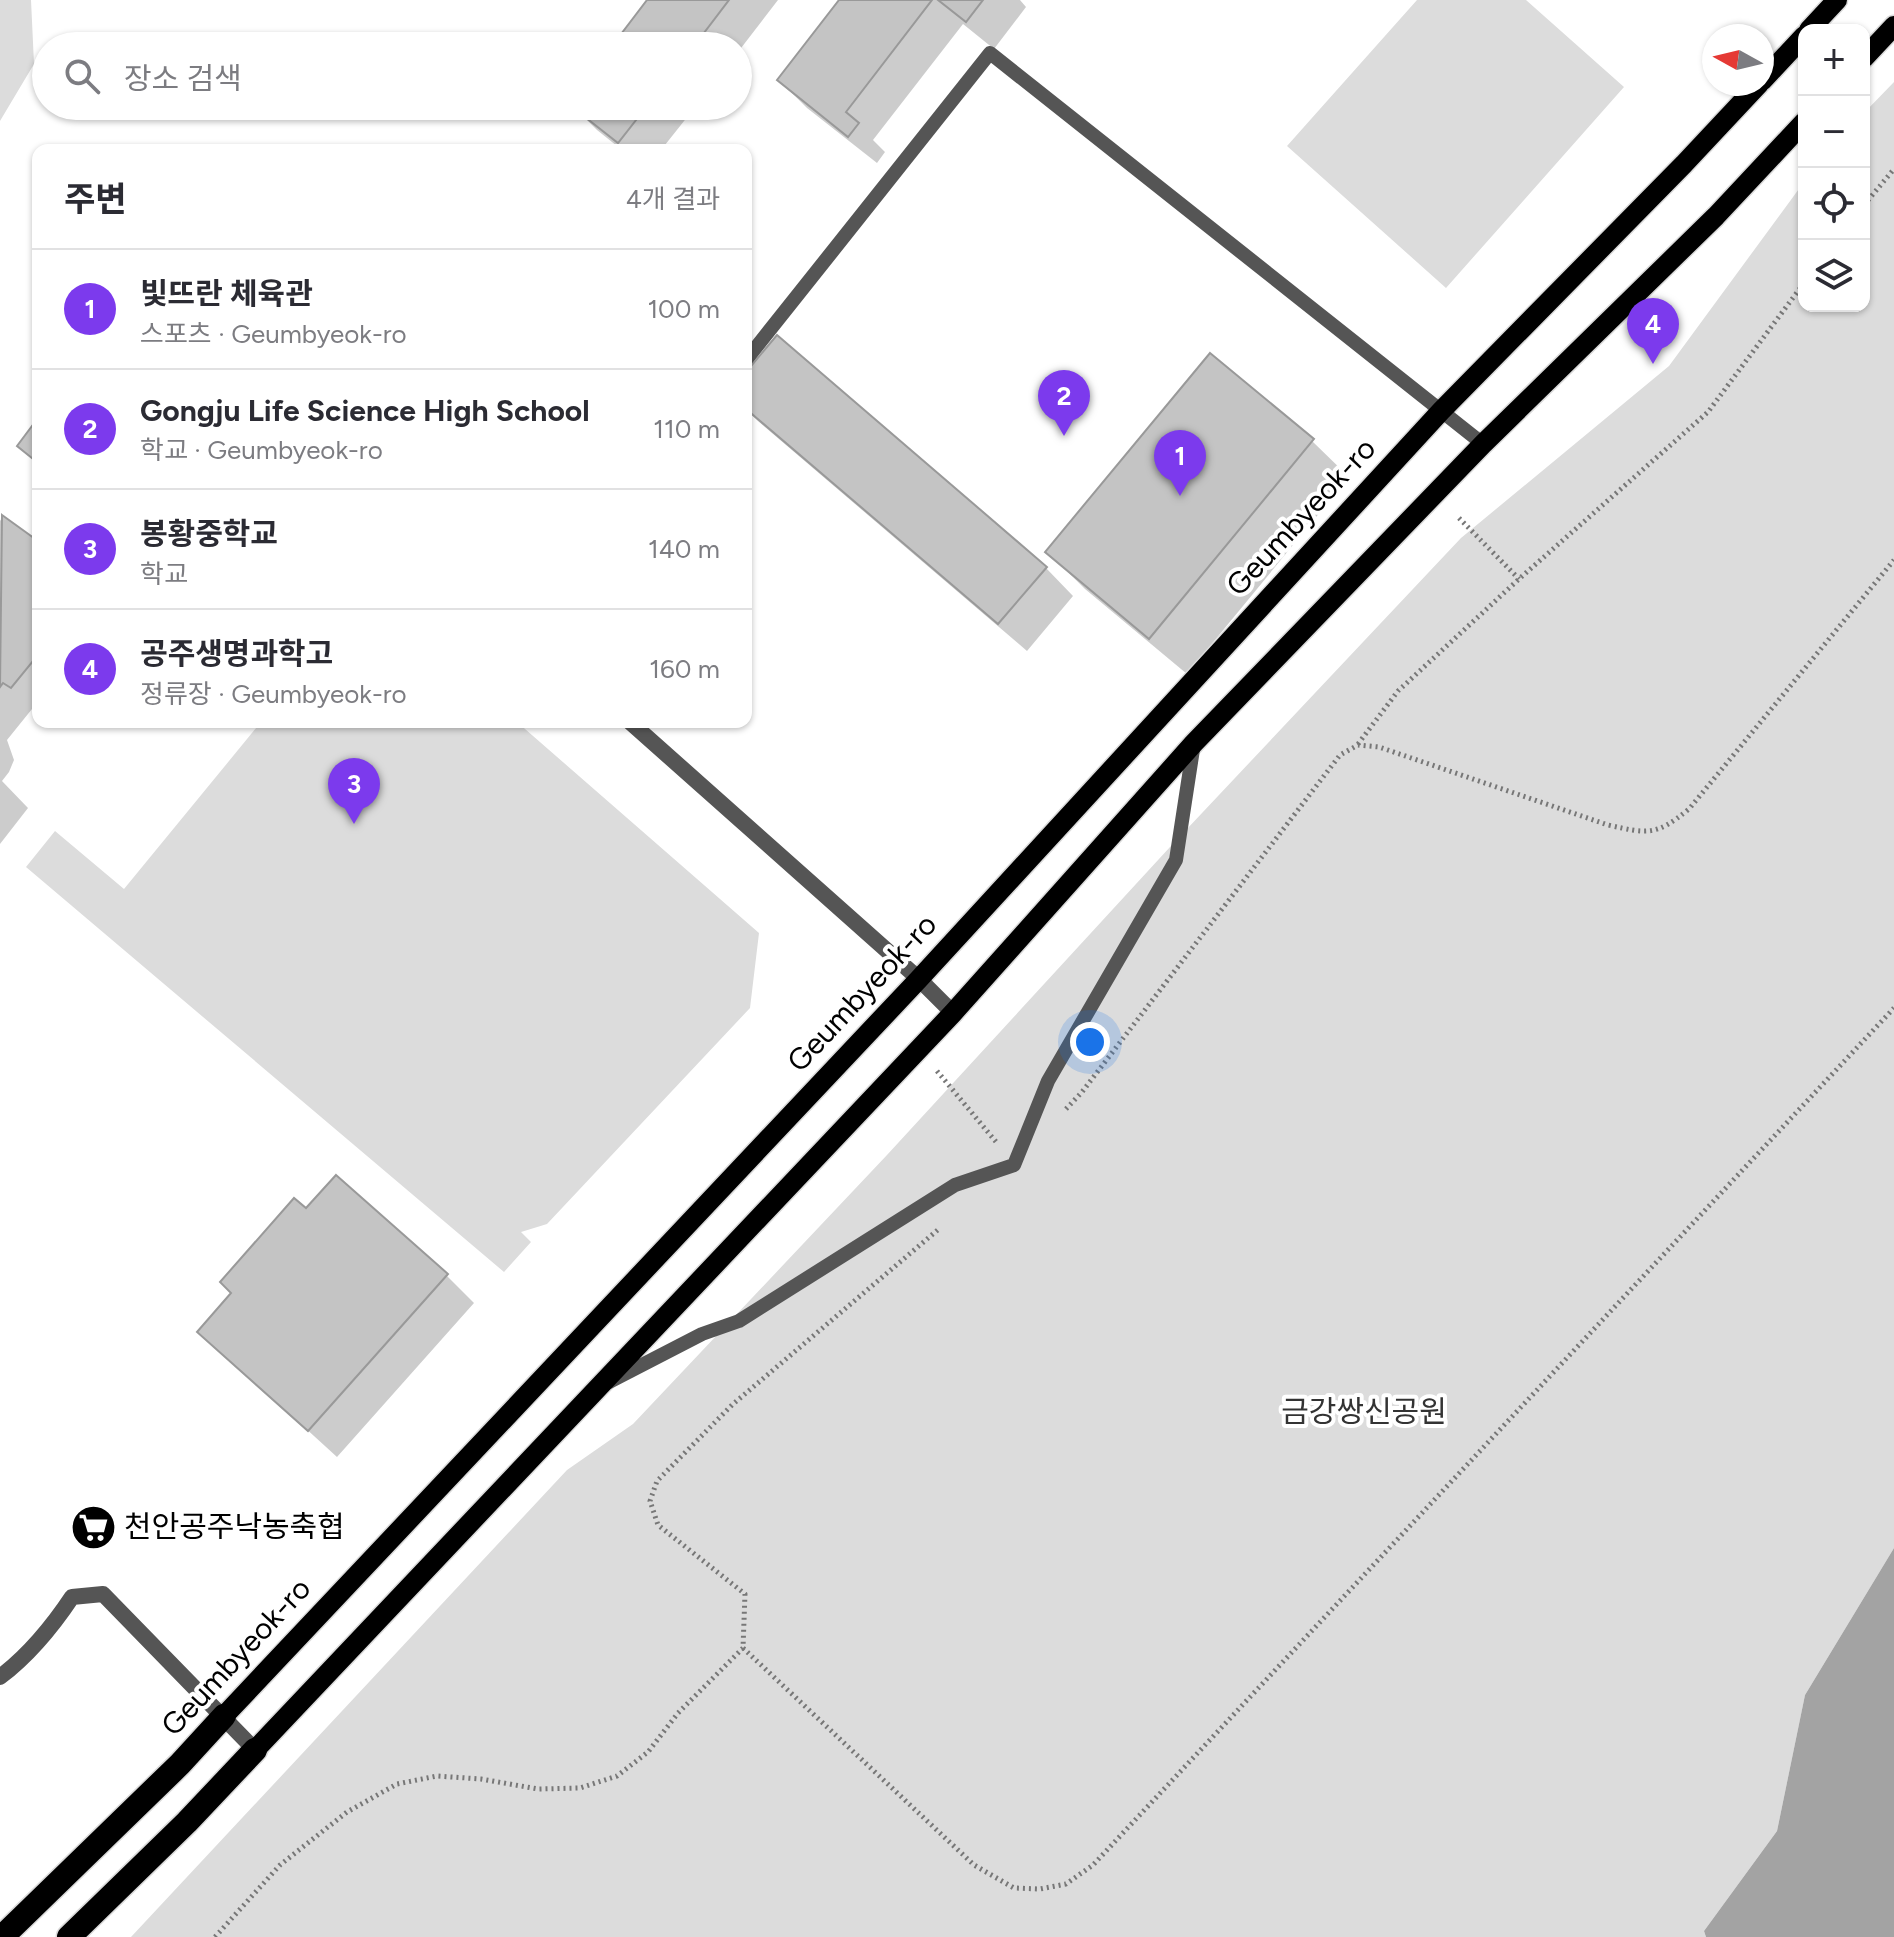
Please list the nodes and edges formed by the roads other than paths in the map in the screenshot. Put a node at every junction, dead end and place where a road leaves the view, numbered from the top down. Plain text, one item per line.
1 (1837, 0) edge
2 (1815, 24) edge
3 (1894, 26) edge
4 (1798, 42) edge
5 (1870, 52) edge
6 (1774, 67) edge
7 (1747, 96) edge
8 (1798, 128) edge
9 (752, 352) edge
10 (1441, 411) junction
11 (1483, 444) junction
12 (637, 728) edge
13 (1194, 743) junction
14 (919, 979) junction
15 (953, 1013) junction
16 (601, 1385) junction
17 (0, 1677) edge
18 (224, 1716) junction
19 (255, 1750) junction
20 (2, 1937) edge
21 (69, 1937) edge

1 - 2 main road
3 - 5 main road
4 - 6 main road, Geumbyeok-ro
7 - 10 main road, Geumbyeok-ro
8 - 11 main road
9 - 10 lane
10 - 11 lane
10 - 14 main road, Geumbyeok-ro
11 - 13 main road
12 - 14 street
13 - 15 main road
13 - 16 lane
14 - 15 street
14 - 18 main road, Geumbyeok-ro
15 - 16 main road
16 - 19 main road
17 - 18 street
18 - 19 street
18 - 20 highway, Geumbyeok-ro
19 - 21 highway

